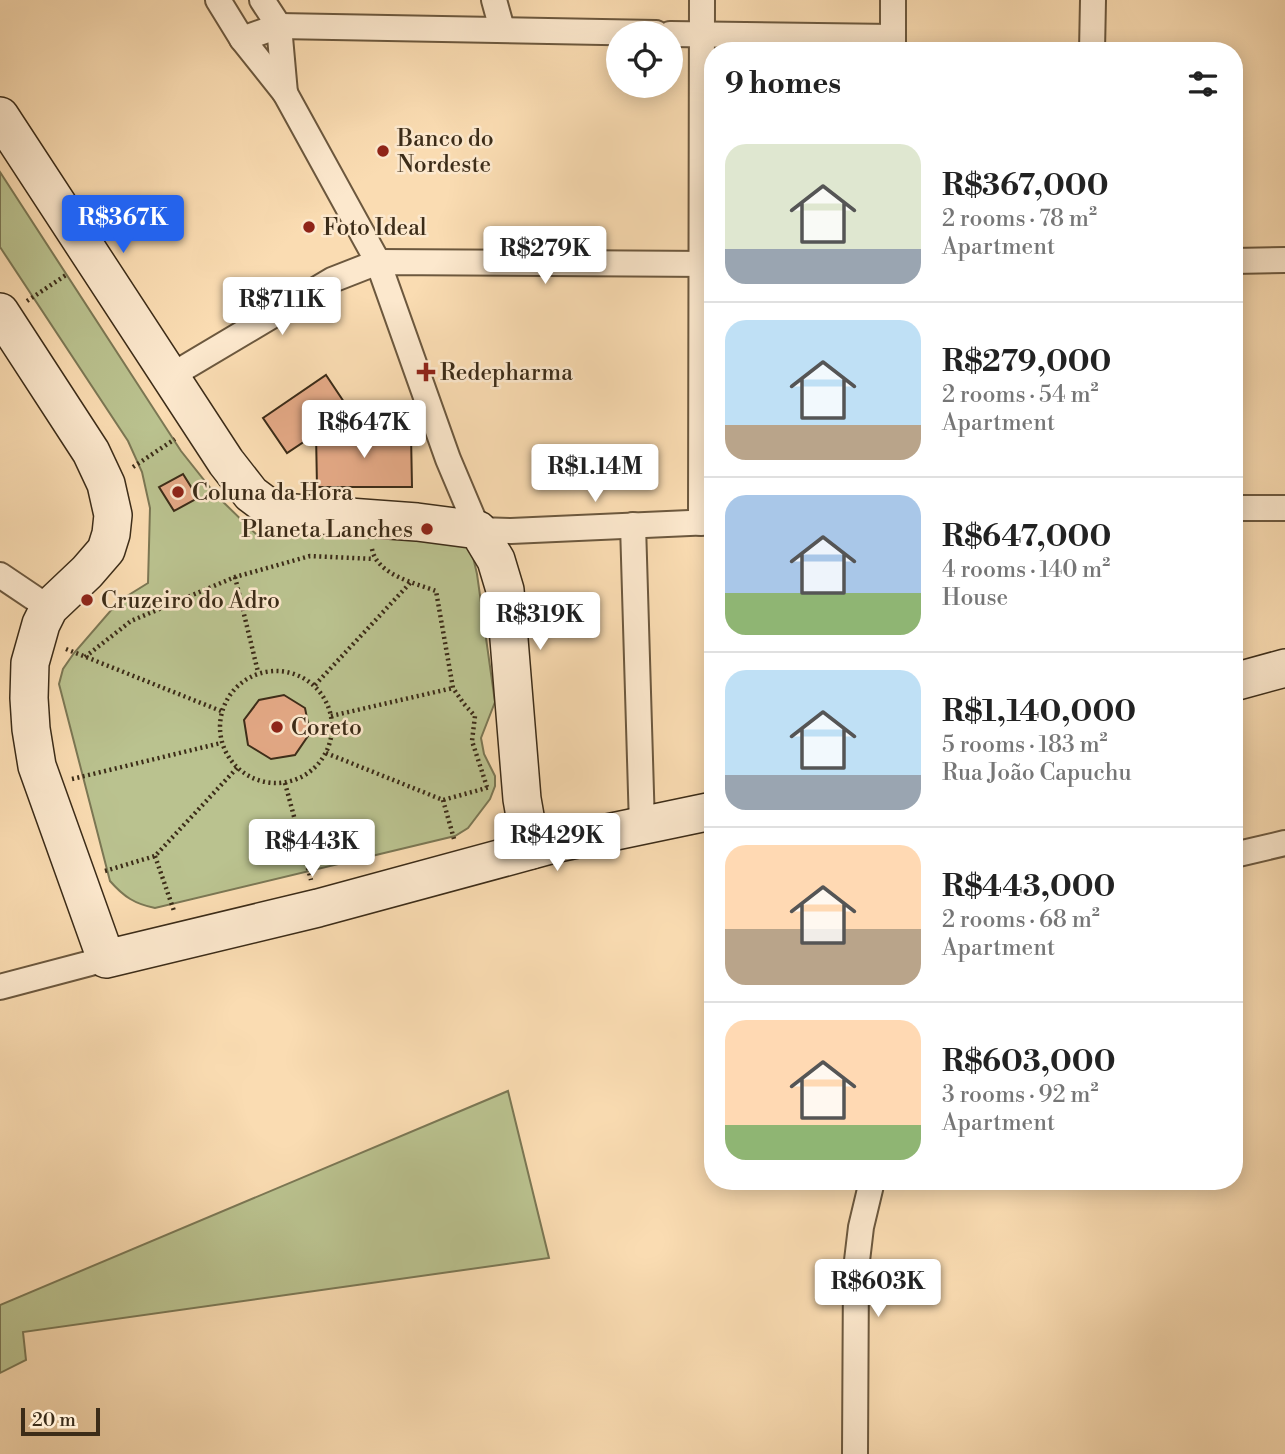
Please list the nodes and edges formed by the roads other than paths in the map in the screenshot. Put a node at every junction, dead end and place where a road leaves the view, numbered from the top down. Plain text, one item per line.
1 (218, 0) edge
2 (262, 0) edge
3 (494, 0) edge
4 (702, 0) edge
5 (893, 0) edge
6 (1093, 0) edge
7 (279, 26) junction
8 (502, 29) junction
9 (606, 32) edge
10 (683, 34) edge
11 (702, 35) junction
12 (242, 38) junction
13 (851, 42) edge
14 (893, 42) edge
15 (1092, 42) edge
16 (285, 93) junction
17 (0, 116) edge
18 (704, 150) edge
19 (1285, 260) edge
20 (1243, 261) edge
21 (378, 262) junction
22 (704, 264) edge
23 (1, 314) edge
24 (169, 377) junction
25 (1243, 508) edge
26 (1285, 508) edge
27 (704, 522) edge
28 (633, 525) junction
29 (478, 530) junction
30 (0, 575) edge
31 (43, 622) junction
32 (1285, 668) edge
33 (1243, 680) edge
34 (704, 813) edge
35 (642, 826) junction
36 (1285, 843) edge
37 (531, 850) junction
38 (1243, 853) edge
39 (106, 959) junction
40 (0, 987) edge
41 (870, 1190) edge
42 (855, 1454) edge

1 - 12 street
2 - 7 street
3 - 8 street
4 - 11 street
5 - 14 street
6 - 15 street
7 - 8 street
7 - 12 street
7 - 16 street
8 - 9 street
10 - 11 street
11 - 13 street
11 - 18 street
12 - 16 street
16 - 21 street
17 - 24 main road
19 - 20 street
21 - 22 street
21 - 24 street
21 - 29 street
23 - 31 main road
24 - 29 main road
25 - 26 street
27 - 28 street
28 - 29 street
28 - 35 street
29 - 37 main road
30 - 31 street
31 - 39 main road
32 - 33 main road
34 - 35 main road
35 - 37 main road
36 - 38 street
37 - 39 main road
39 - 40 street
41 - 42 street

